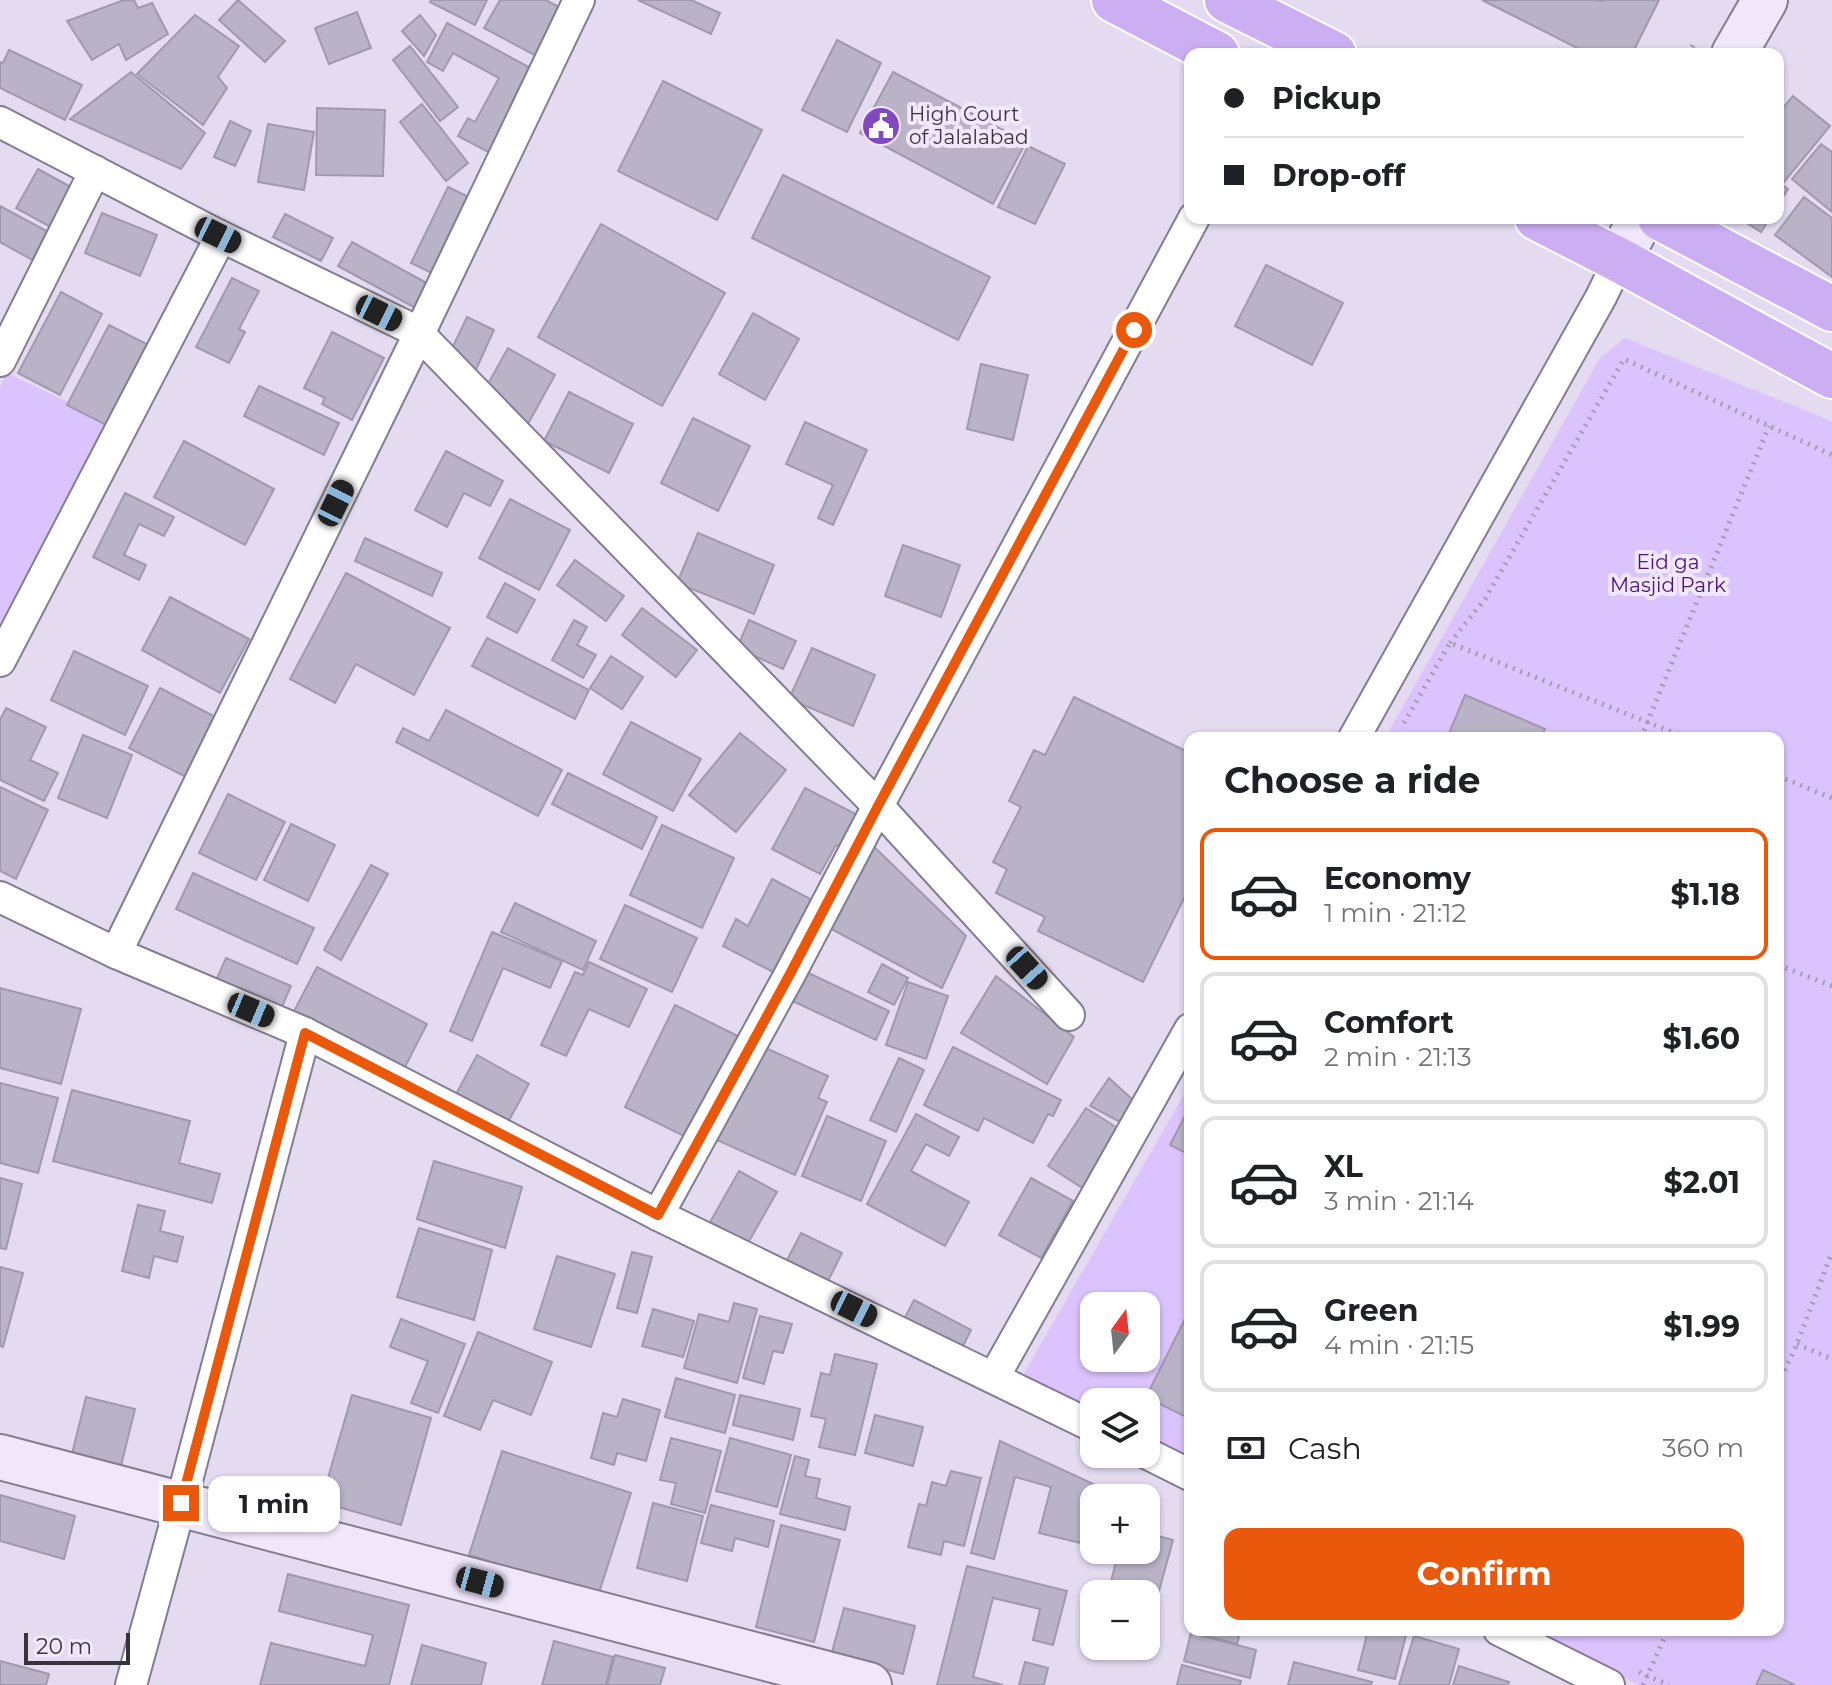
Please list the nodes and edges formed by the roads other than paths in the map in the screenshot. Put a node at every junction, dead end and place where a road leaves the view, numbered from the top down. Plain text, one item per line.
1 (579, 0) edge
2 (1114, 0) edge
3 (1227, 0) edge
4 (1765, 0) edge
5 (1206, 48) edge
6 (1322, 48) edge
7 (1737, 48) edge
8 (0, 122) edge
9 (95, 171) junction
10 (1191, 224) edge
11 (1549, 224) edge
12 (1638, 224) edge
13 (1671, 224) edge
14 (218, 235) junction
15 (1619, 260) junction
16 (1832, 309) edge
17 (419, 334) junction
18 (0, 361) edge
19 (1832, 376) edge
20 (0, 661) edge
21 (1357, 732) edge
22 (878, 806) junction
23 (0, 897) edge
24 (116, 953) junction
25 (1069, 1015) dead end
26 (305, 1033) junction
27 (1184, 1040) edge
28 (658, 1215) junction
29 (994, 1377) junction
30 (1080, 1420) edge
31 (0, 1457) edge
32 (1160, 1460) edge
33 (1184, 1472) edge
34 (181, 1503) junction
35 (1511, 1636) edge
36 (131, 1685) edge
37 (869, 1685) edge
38 (1609, 1685) edge

1 - 17 street
2 - 5 highway
3 - 6 highway
4 - 7 main road
8 - 9 street
9 - 14 street
9 - 18 street
10 - 22 street
11 - 15 highway
12 - 15 main road
13 - 16 highway
14 - 17 street
14 - 20 street
15 - 19 highway
15 - 21 street
17 - 22 street
17 - 24 street
22 - 25 street
22 - 28 street
23 - 24 street
24 - 26 street
26 - 28 street
26 - 34 street
27 - 29 street
28 - 29 street
29 - 30 street
31 - 34 main road
32 - 33 street
34 - 36 street
34 - 37 main road
35 - 38 street

